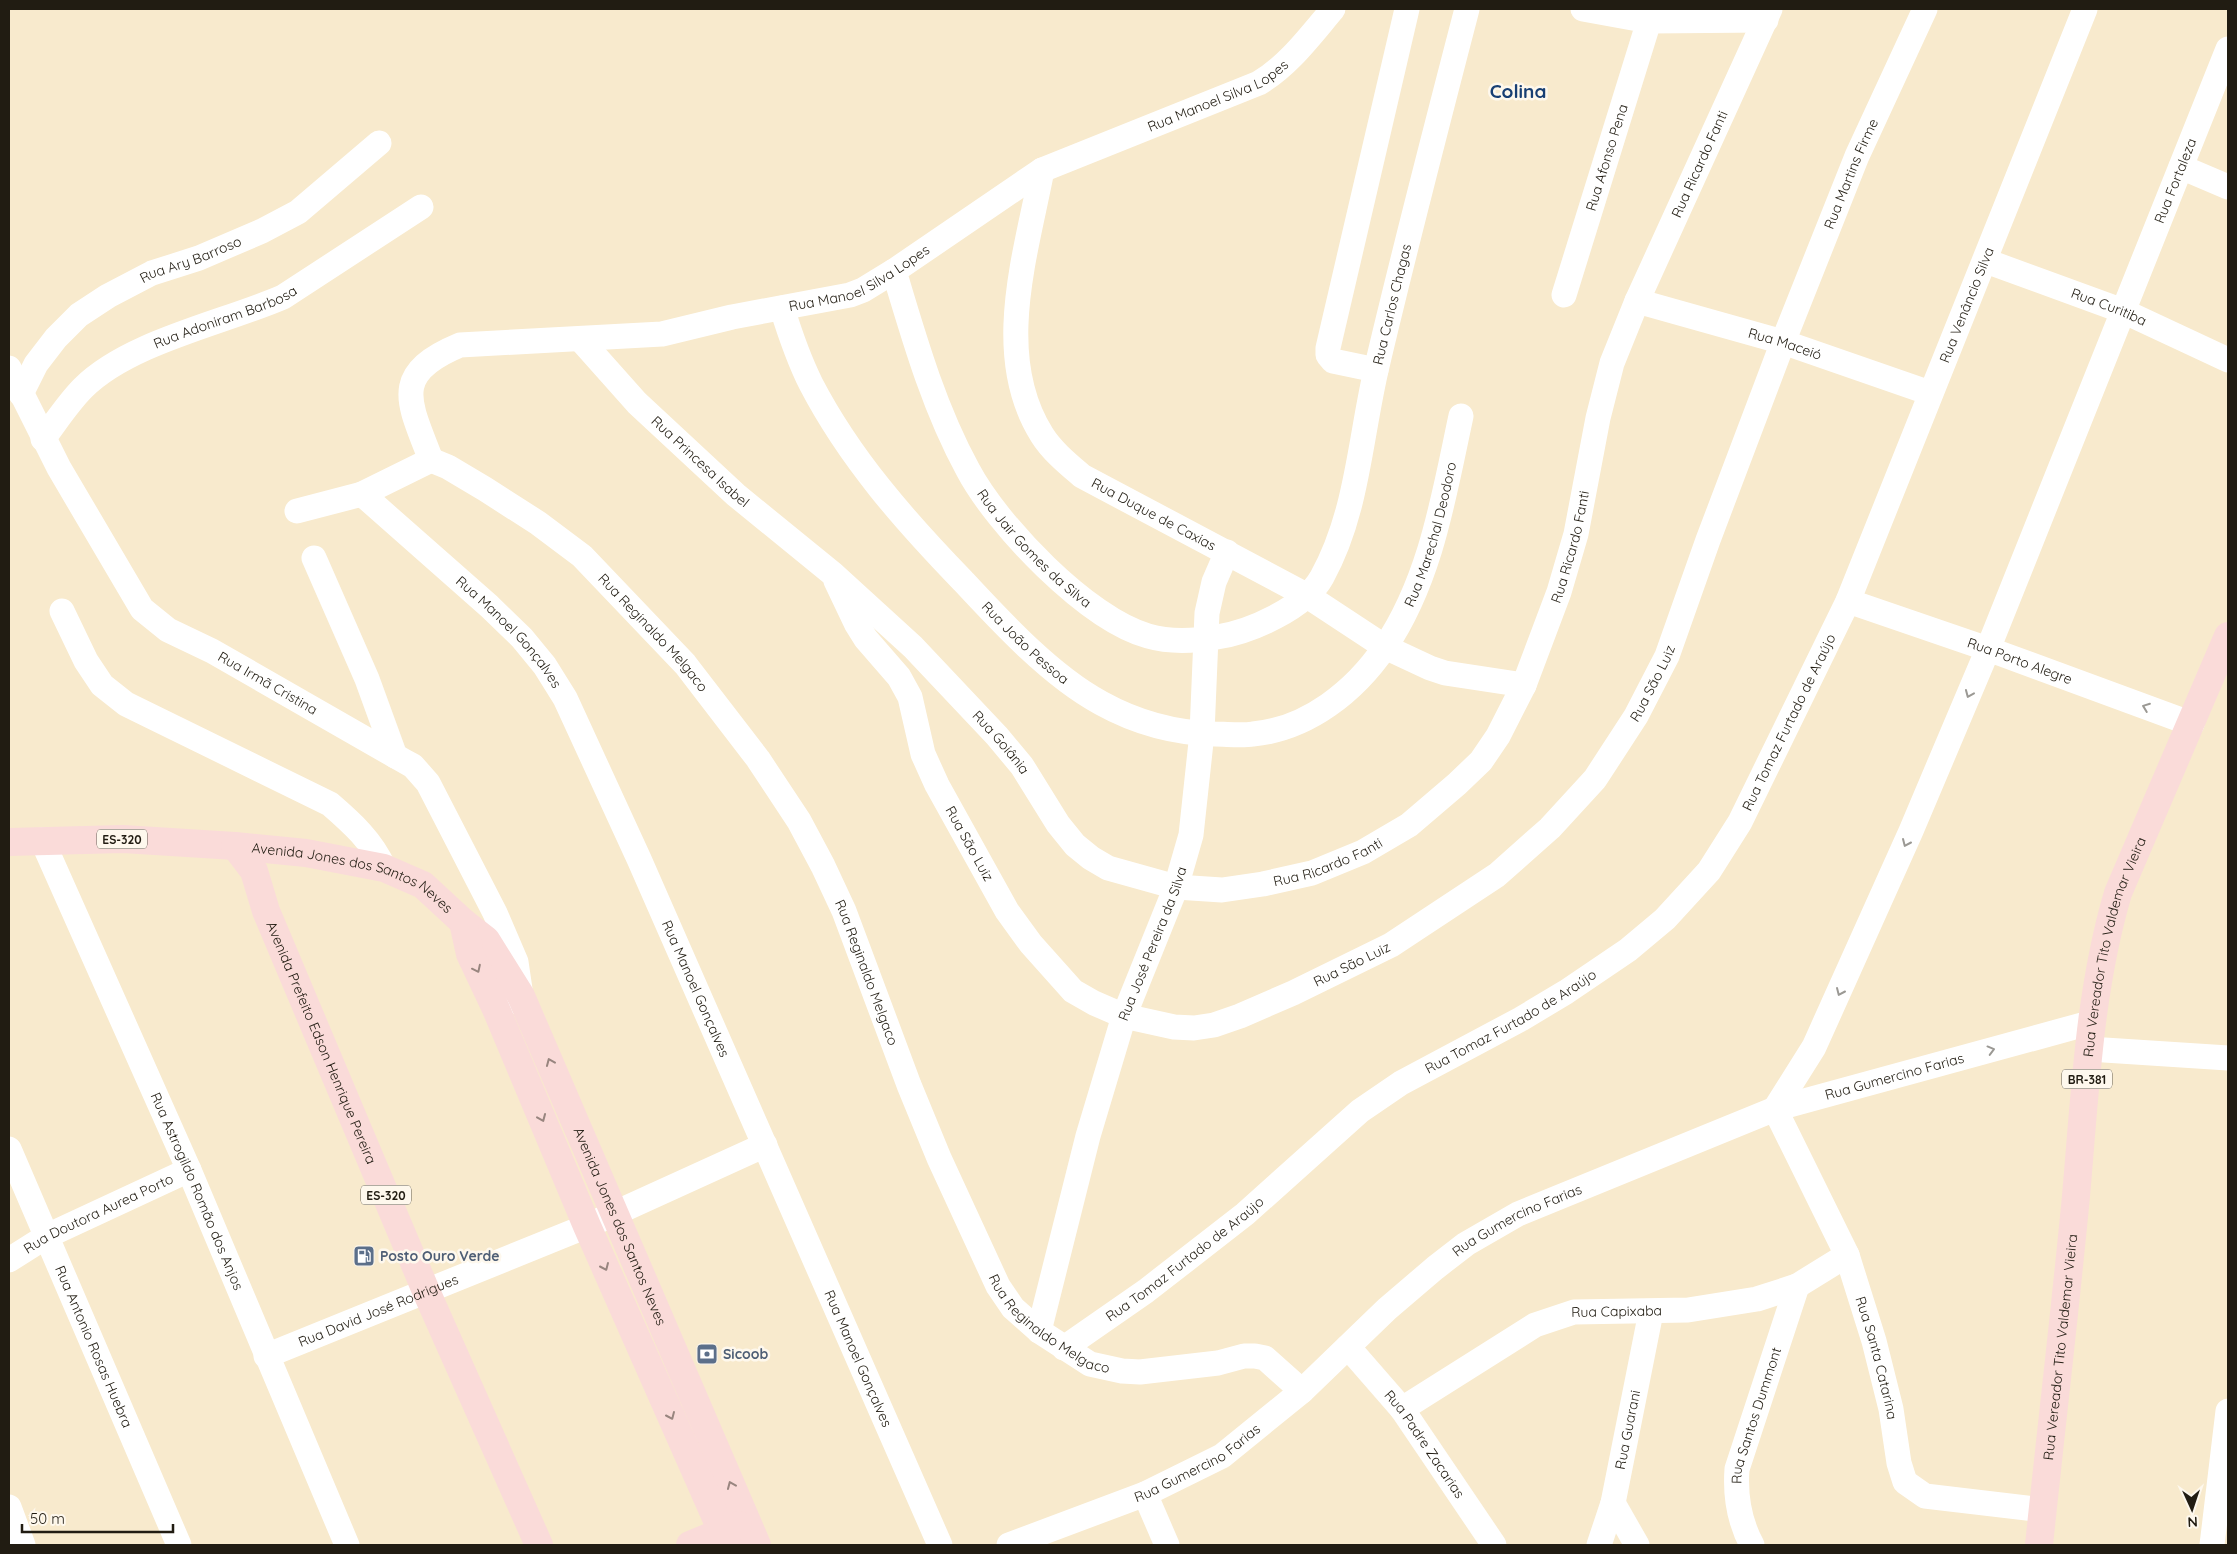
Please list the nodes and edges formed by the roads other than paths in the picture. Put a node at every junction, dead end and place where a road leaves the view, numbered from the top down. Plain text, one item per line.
1 (1333, 9) edge
2 (1407, 9) edge
3 (1466, 9) edge
4 (1583, 9) edge
5 (1925, 9) edge
6 (2085, 9) edge
7 (1768, 14) edge
8 (1649, 22) junction
9 (2228, 49) edge
10 (379, 143) dead end
11 (2181, 166) junction
12 (1042, 170) junction
13 (2228, 187) edge
14 (421, 207) dead end
15 (1986, 261) junction
16 (894, 271) junction
17 (1564, 294) dead end
18 (1637, 301) junction
19 (782, 308) junction
20 (2123, 311) junction
21 (580, 339) junction
22 (1783, 342) junction
23 (2228, 360) edge
24 (9, 368) edge
25 (1376, 370) junction
26 (1930, 392) junction
27 (21, 394) junction
28 (1461, 416) dead end
29 (43, 439) junction
30 (430, 460) junction
31 (362, 494) junction
32 (297, 511) dead end
33 (1226, 552) junction
34 (314, 558) dead end
35 (833, 574) junction
36 (1306, 595) junction
37 (1848, 601) junction
38 (62, 611) dead end
39 (2228, 636) edge
40 (1206, 639) junction
41 (1385, 647) junction
42 (1988, 649) junction
43 (1524, 685) junction
44 (2192, 724) junction
45 (1202, 734) junction
46 (395, 756) junction
47 (42, 840) junction
48 (9, 842) edge
49 (167, 842) junction
50 (237, 846) junction
51 (384, 868) junction
52 (1176, 887) junction
53 (266, 911) junction
54 (463, 922) junction
55 (521, 996) junction
56 (496, 1010) junction
57 (1124, 1016) junction
58 (2094, 1022) junction
59 (2090, 1049) junction
60 (2228, 1058) edge
61 (1775, 1109) junction
62 (765, 1145) junction
63 (9, 1149) edge
64 (189, 1170) junction
65 (616, 1213) junction
66 (587, 1226) junction
67 (47, 1236) junction
68 (1847, 1255) junction
69 (9, 1260) edge
70 (1797, 1286) junction
71 (426, 1292) junction
72 (1651, 1312) junction
73 (1039, 1330) junction
74 (1348, 1347) junction
75 (1064, 1348) junction
76 (266, 1356) junction
77 (1302, 1391) junction
78 (1402, 1409) junction
79 (2228, 1411) edge
80 (1145, 1494) junction
81 (1613, 1503) junction
82 (9, 1507) edge
83 (2043, 1510) junction
84 (725, 1538) edge
85 (752, 1539) edge
86 (23, 1545) edge
87 (179, 1545) edge
88 (347, 1545) edge
89 (539, 1545) edge
90 (690, 1545) edge
91 (940, 1545) edge
92 (1009, 1545) edge
93 (1167, 1545) edge
94 (1494, 1545) edge
95 (1599, 1545) edge
96 (1637, 1545) edge
97 (1752, 1545) edge
98 (2039, 1545) edge
99 (2212, 1545) edge

1 - 12 street, Rua Manoel Silva Lopes
2 - 25 street
3 - 25 street, Rua Carlos Chagas
4 - 8 street
5 - 22 street, Rua Martins Firme
6 - 15 street, Rua Venâncio Silva
7 - 8 street
7 - 18 street, Rua Ricardo Fanti
8 - 17 street, Rua Afonso Pena
9 - 11 street, Rua Fortaleza
10 - 27 street, Rua Ary Barroso
11 - 13 street
11 - 20 street, Rua Fortaleza
12 - 16 street, Rua Manoel Silva Lopes
12 - 33 street, Rua Duque de Caxias
14 - 29 street, Rua Adoniram Barbosa
15 - 20 street, Rua Curitiba
15 - 26 street, Rua Venâncio Silva
16 - 19 street, Rua Manoel Silva Lopes
16 - 40 street, Rua Jair Gomes da Silva
18 - 22 street, Rua Maceió
18 - 43 street, Rua Ricardo Fanti
19 - 21 street, Rua Manoel Silva Lopes
19 - 45 street, Rua João Pessoa
20 - 23 street, Rua Curitiba
20 - 42 street, Rua Fortaleza
21 - 30 street, Rua Manoel Silva Lopes
21 - 35 street, Rua Princesa Isabel
22 - 26 street, Rua Maceió
22 - 57 street, Rua São Luiz
24 - 27 street, Rua Irmã Cristina
25 - 36 street, Rua Carlos Chagas
26 - 37 street, Rua Venâncio Silva
27 - 29 street, Rua Irmã Cristina
28 - 41 street, Rua Marechal Deodoro
29 - 46 street, Rua Irmã Cristina
30 - 31 street
30 - 73 street, Rua Reginaldo Melgaco
31 - 32 street
31 - 62 street, Rua Manoel Gonçalves
33 - 36 street, Rua Duque de Caxias
33 - 40 street, Rua José Pereira da Silva
34 - 46 street
35 - 52 street, Rua Goiânia
35 - 57 street, Rua São Luiz
36 - 40 street, Rua Jair Gomes da Silva
36 - 41 street, Rua Duque de Caxias
37 - 42 street, Rua Porto Alegre
37 - 75 street, Rua Tomaz Furtado de Araújo
38 - 51 street
39 - 44 main road, Rua Vereador Tito Valdemar Vieira / BR-381
40 - 45 street, Rua José Pereira da Silva
41 - 43 street, Rua Duque de Caxias
41 - 45 street, Rua João Pessoa
44 -> 42 street, Rua Porto Alegre
42 -> 61 street, Rua Fortaleza
43 - 52 street, Rua Ricardo Fanti
44 - 58 main road, Rua Vereador Tito Valdemar Vieira / BR-381
45 - 52 street, Rua José Pereira da Silva
46 - 55 street, Rua Irmã Cristina
47 - 48 main road, ES-320
47 - 49 main road, ES-320
47 - 64 street, Rua Astrogildo Romão dos Anjos
49 - 50 main road, ES-320
49 - 53 main road
50 - 51 main road, Avenida Jones dos Santos Neves / ES-320
50 - 53 main road, Avenida Prefeito Edson Henrique Pereira / ES-320
51 - 54 main road, Avenida Jones dos Santos Neves / ES-320
52 - 57 street, Rua José Pereira da Silva
53 - 71 main road, Avenida Prefeito Edson Henrique Pereira / ES-320
54 - 55 main road, Avenida Jones dos Santos Neves / ES-320
54 -> 56 main road, Avenida Jones dos Santos Neves
55 - 56 street
65 -> 55 main road, Avenida Jones dos Santos Neves / ES-320
56 -> 66 main road, Avenida Jones dos Santos Neves
57 - 73 street, Rua José Pereira da Silva
58 - 59 main road, Rua Vereador Tito Valdemar Vieira / BR-381
61 -> 58 street, Rua Gumercino Farias
59 - 60 street
59 - 83 main road, Rua Vereador Tito Valdemar Vieira / BR-381
61 - 68 street, Rua Santa Catarina
61 - 74 street, Rua Gumercino Farias
62 - 65 street, Rua David José Rodrigues
62 - 91 street, Rua Manoel Gonçalves
63 - 67 street, Rua Antonio Rosas Huebra
64 - 67 street, Rua Doutora Aurea Porto
64 - 76 street, Rua Astrogildo Romão dos Anjos
65 - 66 street, Rua David José Rodrigues
85 -> 65 main road, Avenida Jones dos Santos Neves / ES-320
66 - 71 street, Rua David José Rodrigues
66 -> 84 main road, Avenida Jones dos Santos Neves
67 - 69 street, Rua Doutora Aurea Porto
67 - 87 street, Rua Antonio Rosas Huebra
68 - 70 street, Rua Capixaba
68 - 83 street, Rua Santa Catarina
70 - 72 street, Rua Capixaba
70 - 97 street, Rua Santos Dummont
71 - 76 street, Rua David José Rodrigues
71 - 89 main road, Avenida Prefeito Edson Henrique Pereira / ES-320
72 - 78 street, Rua Capixaba
72 - 81 street, Rua Guarani
73 - 75 street, Rua Reginaldo Melgaco
74 - 77 street, Rua Gumercino Farias
74 - 78 street, Rua Padre Zacarias
75 - 77 street, Rua Reginaldo Melgaco
76 - 88 street, Rua Astrogildo Romão dos Anjos
77 - 80 street, Rua Gumercino Farias
78 - 94 street, Rua Padre Zacarias
79 - 99 street
80 - 92 street, Rua Gumercino Farias
80 - 93 street
81 - 95 street, Rua Guarani
81 - 96 street
82 - 86 street
83 - 98 main road, Rua Vereador Tito Valdemar Vieira / BR-381
84 - 85 main road
84 - 90 main road

